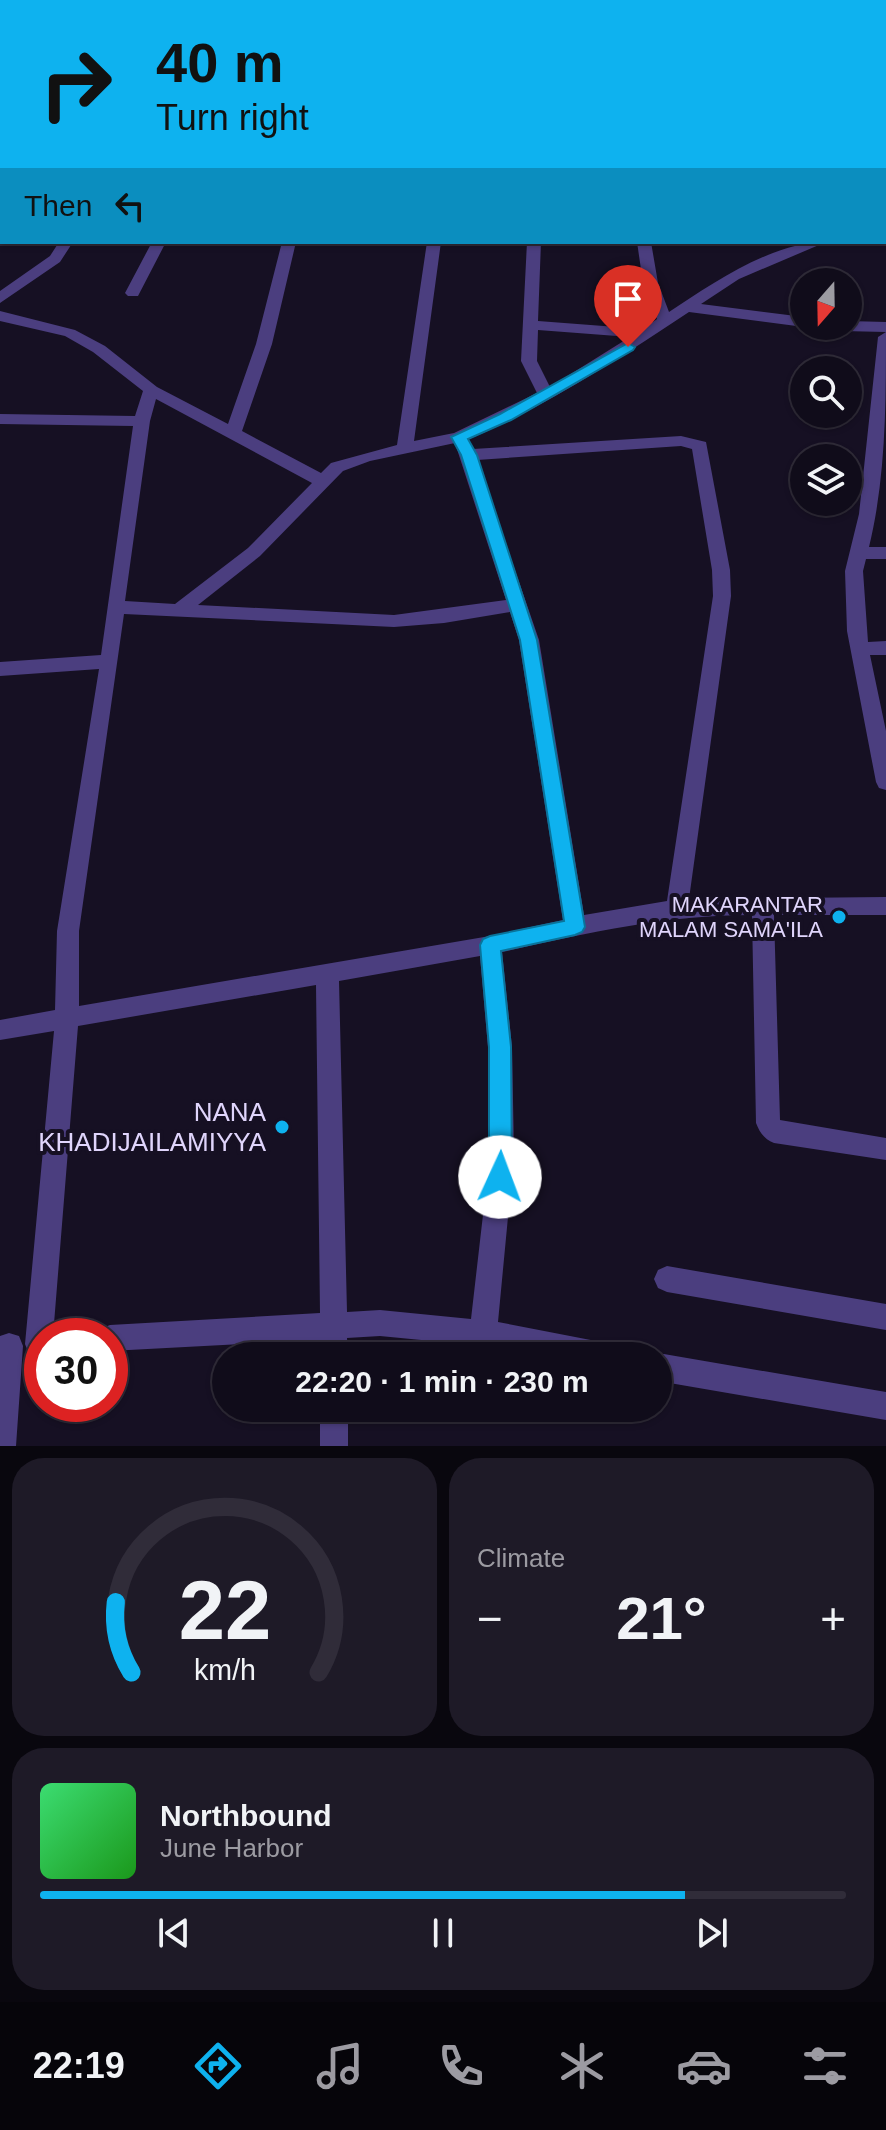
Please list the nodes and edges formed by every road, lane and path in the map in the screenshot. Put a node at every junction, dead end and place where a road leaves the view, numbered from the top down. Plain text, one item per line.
1 (65, 244) edge
2 (158, 244) edge
3 (289, 244) edge
4 (434, 244) edge
5 (534, 244) edge
6 (644, 244) edge
7 (814, 244) edge
8 (133, 293) dead end
9 (0, 298) edge
10 (685, 307) junction
11 (0, 316) edge
12 (790, 320) edge
13 (666, 321) junction
14 (531, 325) junction
15 (862, 326) edge
16 (886, 327) edge
17 (649, 334) junction
18 (886, 337) edge
19 (885, 375) edge
20 (151, 390) junction
21 (546, 395) junction
22 (0, 419) edge
23 (142, 421) junction
24 (233, 432) junction
25 (464, 446) junction
26 (405, 448) junction
27 (880, 461) edge
28 (324, 482) junction
29 (858, 553) junction
30 (886, 553) edge
31 (517, 605) junction
32 (117, 607) junction
33 (179, 610) junction
34 (886, 648) edge
35 (860, 649) junction
36 (110, 661) junction
37 (0, 669) edge
38 (886, 782) edge
39 (763, 906) junction
40 (886, 906) edge
41 (677, 909) junction
42 (575, 927) junction
43 (490, 945) junction
44 (327, 973) junction
45 (67, 1021) junction
46 (0, 1030) edge
47 (886, 1149) edge
48 (667, 1279) dead end
49 (886, 1317) edge
50 (43, 1318) edge
51 (335, 1326) junction
52 (483, 1333) junction
53 (128, 1337) edge
54 (334, 1342) edge
55 (529, 1342) edge
56 (24, 1345) edge
57 (4, 1346) edge
58 (672, 1369) edge
59 (886, 1406) edge
60 (334, 1422) edge
61 (2, 1446) edge
62 (334, 1446) edge

1 - 9 street
2 - 8 street
3 - 24 street
4 - 26 street
5 - 14 street
6 - 13 street
7 - 10 street
10 - 12 street
10 - 13 street
11 - 20 street
13 - 17 street
14 - 17 street
14 - 21 street
15 - 16 street
17 - 21 street
18 - 19 street
19 - 27 street
20 - 23 street
20 - 24 street
21 - 25 street
22 - 23 street
23 - 32 street
24 - 28 street
25 - 26 street
25 - 31 street
25 - 41 street
26 - 28 street
27 - 29 street
28 - 33 street
29 - 30 street
29 - 35 street
31 - 33 street
31 - 42 street
32 - 33 street
32 - 36 street
34 - 35 street
35 - 38 street
36 - 37 street
36 - 45 street
39 - 40 street
39 - 41 street
39 - 47 street
41 - 42 street
42 - 43 street
43 - 44 street
43 - 52 street
44 - 45 street
44 - 51 street
45 - 46 street
45 - 50 street
48 - 49 street
51 - 52 street
51 - 53 street
51 - 54 street
52 - 55 street
56 - 57 street
57 - 61 street
58 - 59 street
60 - 62 street

